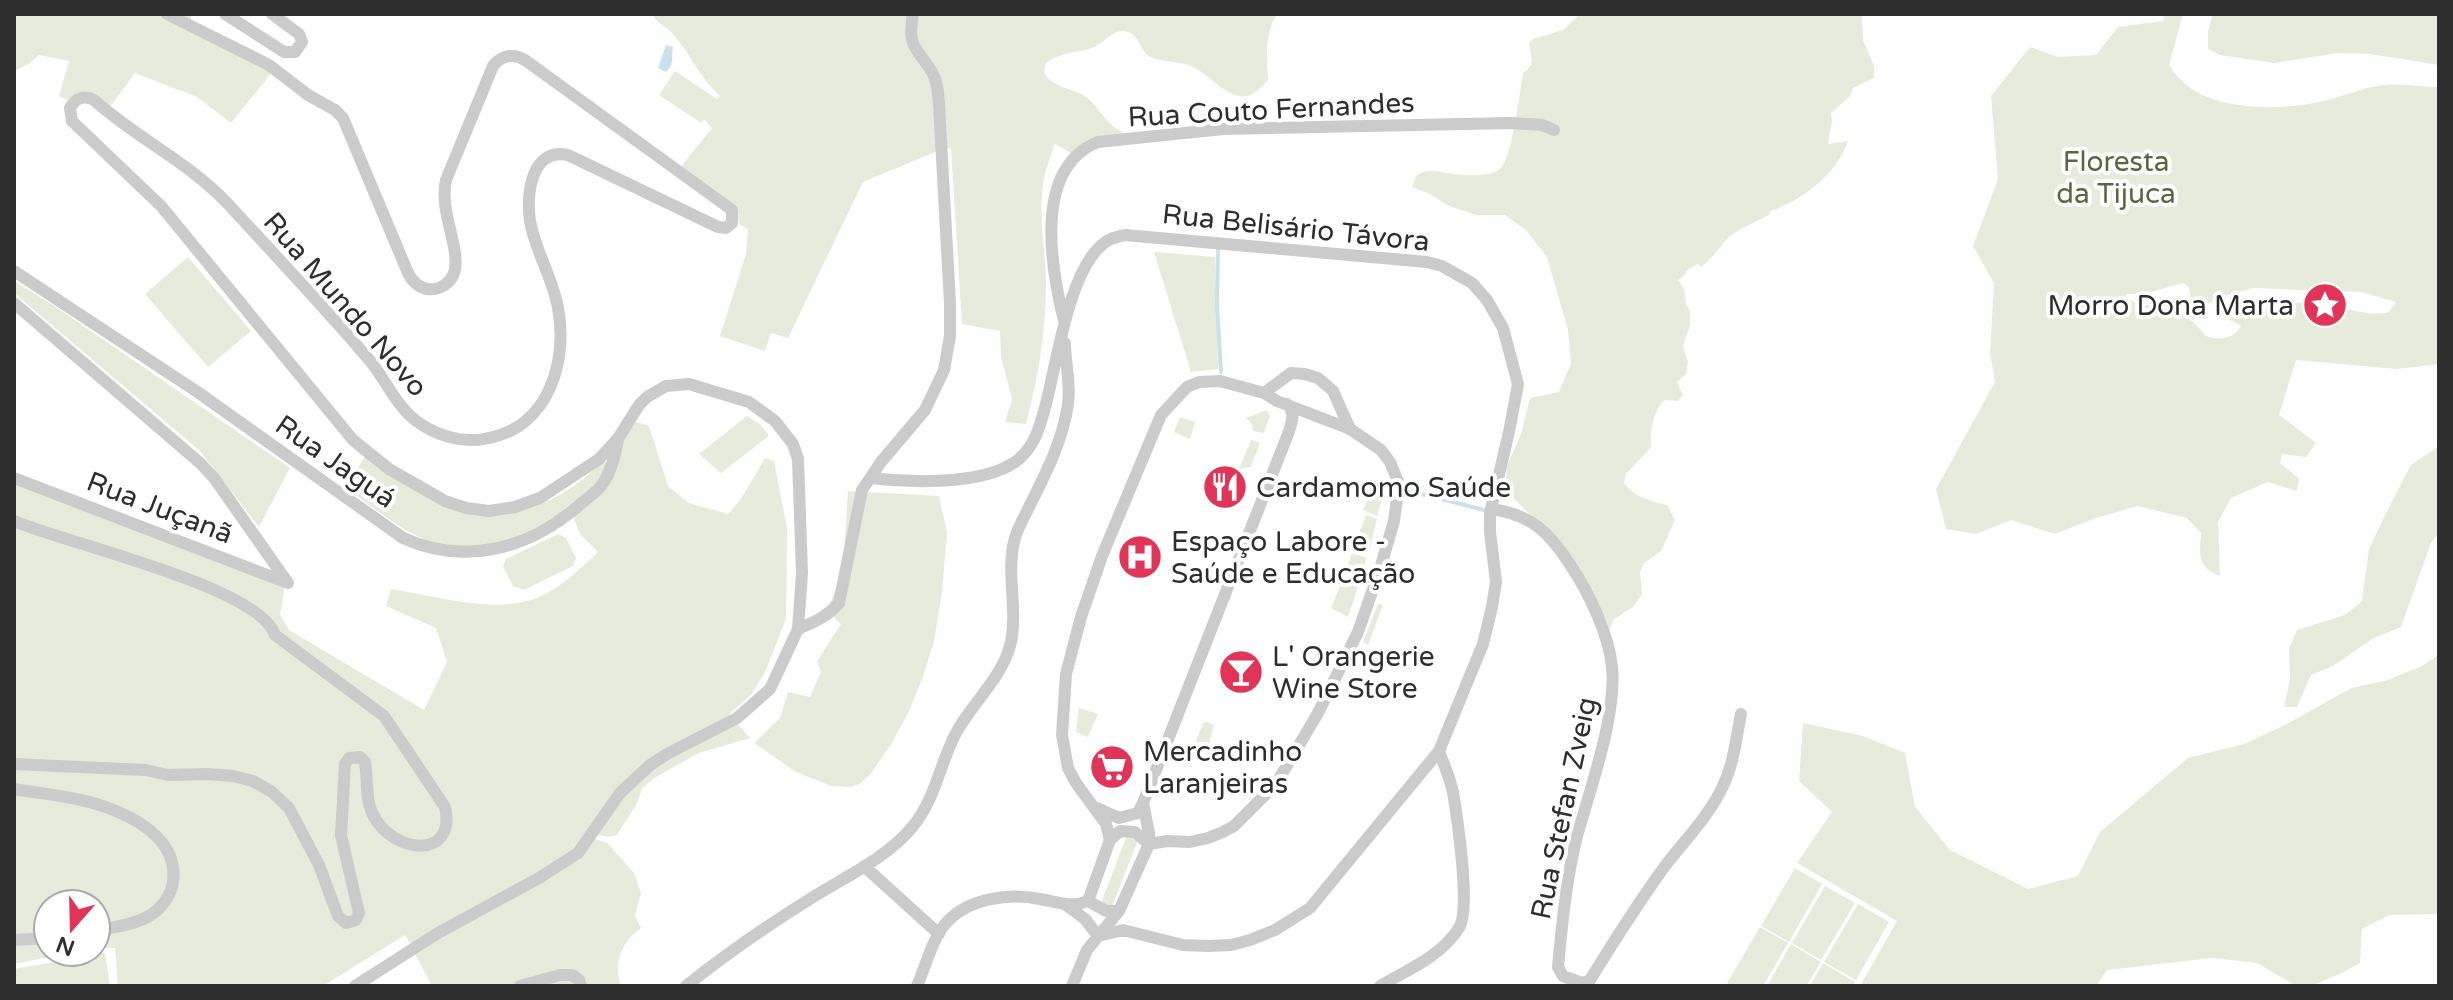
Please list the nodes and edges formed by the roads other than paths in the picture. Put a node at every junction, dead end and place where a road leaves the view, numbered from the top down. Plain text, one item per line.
1 (167, 14) edge
2 (225, 14) edge
3 (272, 14) edge
4 (913, 14) edge
5 (1554, 130) dead end
6 (14, 271) edge
7 (14, 303) edge
8 (1065, 328) junction
9 (1264, 393) junction
10 (1287, 404) junction
11 (1350, 429) junction
12 (619, 437) junction
13 (14, 478) edge
14 (871, 478) junction
15 (1491, 509) junction
16 (14, 521) edge
17 (798, 629) junction
18 (1741, 714) dead end
19 (1439, 751) junction
20 (14, 764) edge
21 (14, 789) edge
22 (1143, 803) junction
23 (1094, 806) junction
24 (1110, 840) junction
25 (1149, 844) junction
26 (864, 866) junction
27 (1088, 901) junction
28 (1066, 905) junction
29 (1119, 911) junction
30 (112, 927) edge
31 (939, 934) junction
32 (1098, 936) junction
33 (355, 986) edge
34 (520, 986) edge
35 (581, 986) edge
36 (686, 986) edge
37 (917, 986) edge
38 (1072, 986) edge
39 (1380, 986) edge

1 - 12 street, Rua Mundo Novo
2 - 3 street
4 - 14 street
5 - 8 street, Rua Couto Fernandes
6 - 12 street, Rua Jaguá
7 - 13 street, Rua Juçanã
8 - 14 street, Rua Belisário Távora
8 - 15 street, Rua Belisário Távora
8 - 26 street
9 - 10 street
9 - 11 street
9 - 23 street
10 - 11 street
10 - 22 street
11 - 25 street
12 - 17 street, Rua Mundo Novo
14 - 17 street
15 - 18 street, Rua Stefan Zveig
15 - 19 street, Rua Belisário Távora
16 - 20 street
17 - 33 street
19 - 32 street, Rua Belisário Távora
19 - 39 street
21 - 30 street
22 - 23 street
22 - 25 street
23 - 24 street
24 - 25 street
24 - 27 street
25 - 29 street
26 - 31 street
26 - 36 street
27 - 28 street
27 - 29 street
28 - 31 street
28 - 32 street
29 - 32 street
31 - 37 street
32 - 38 street
34 - 35 street

